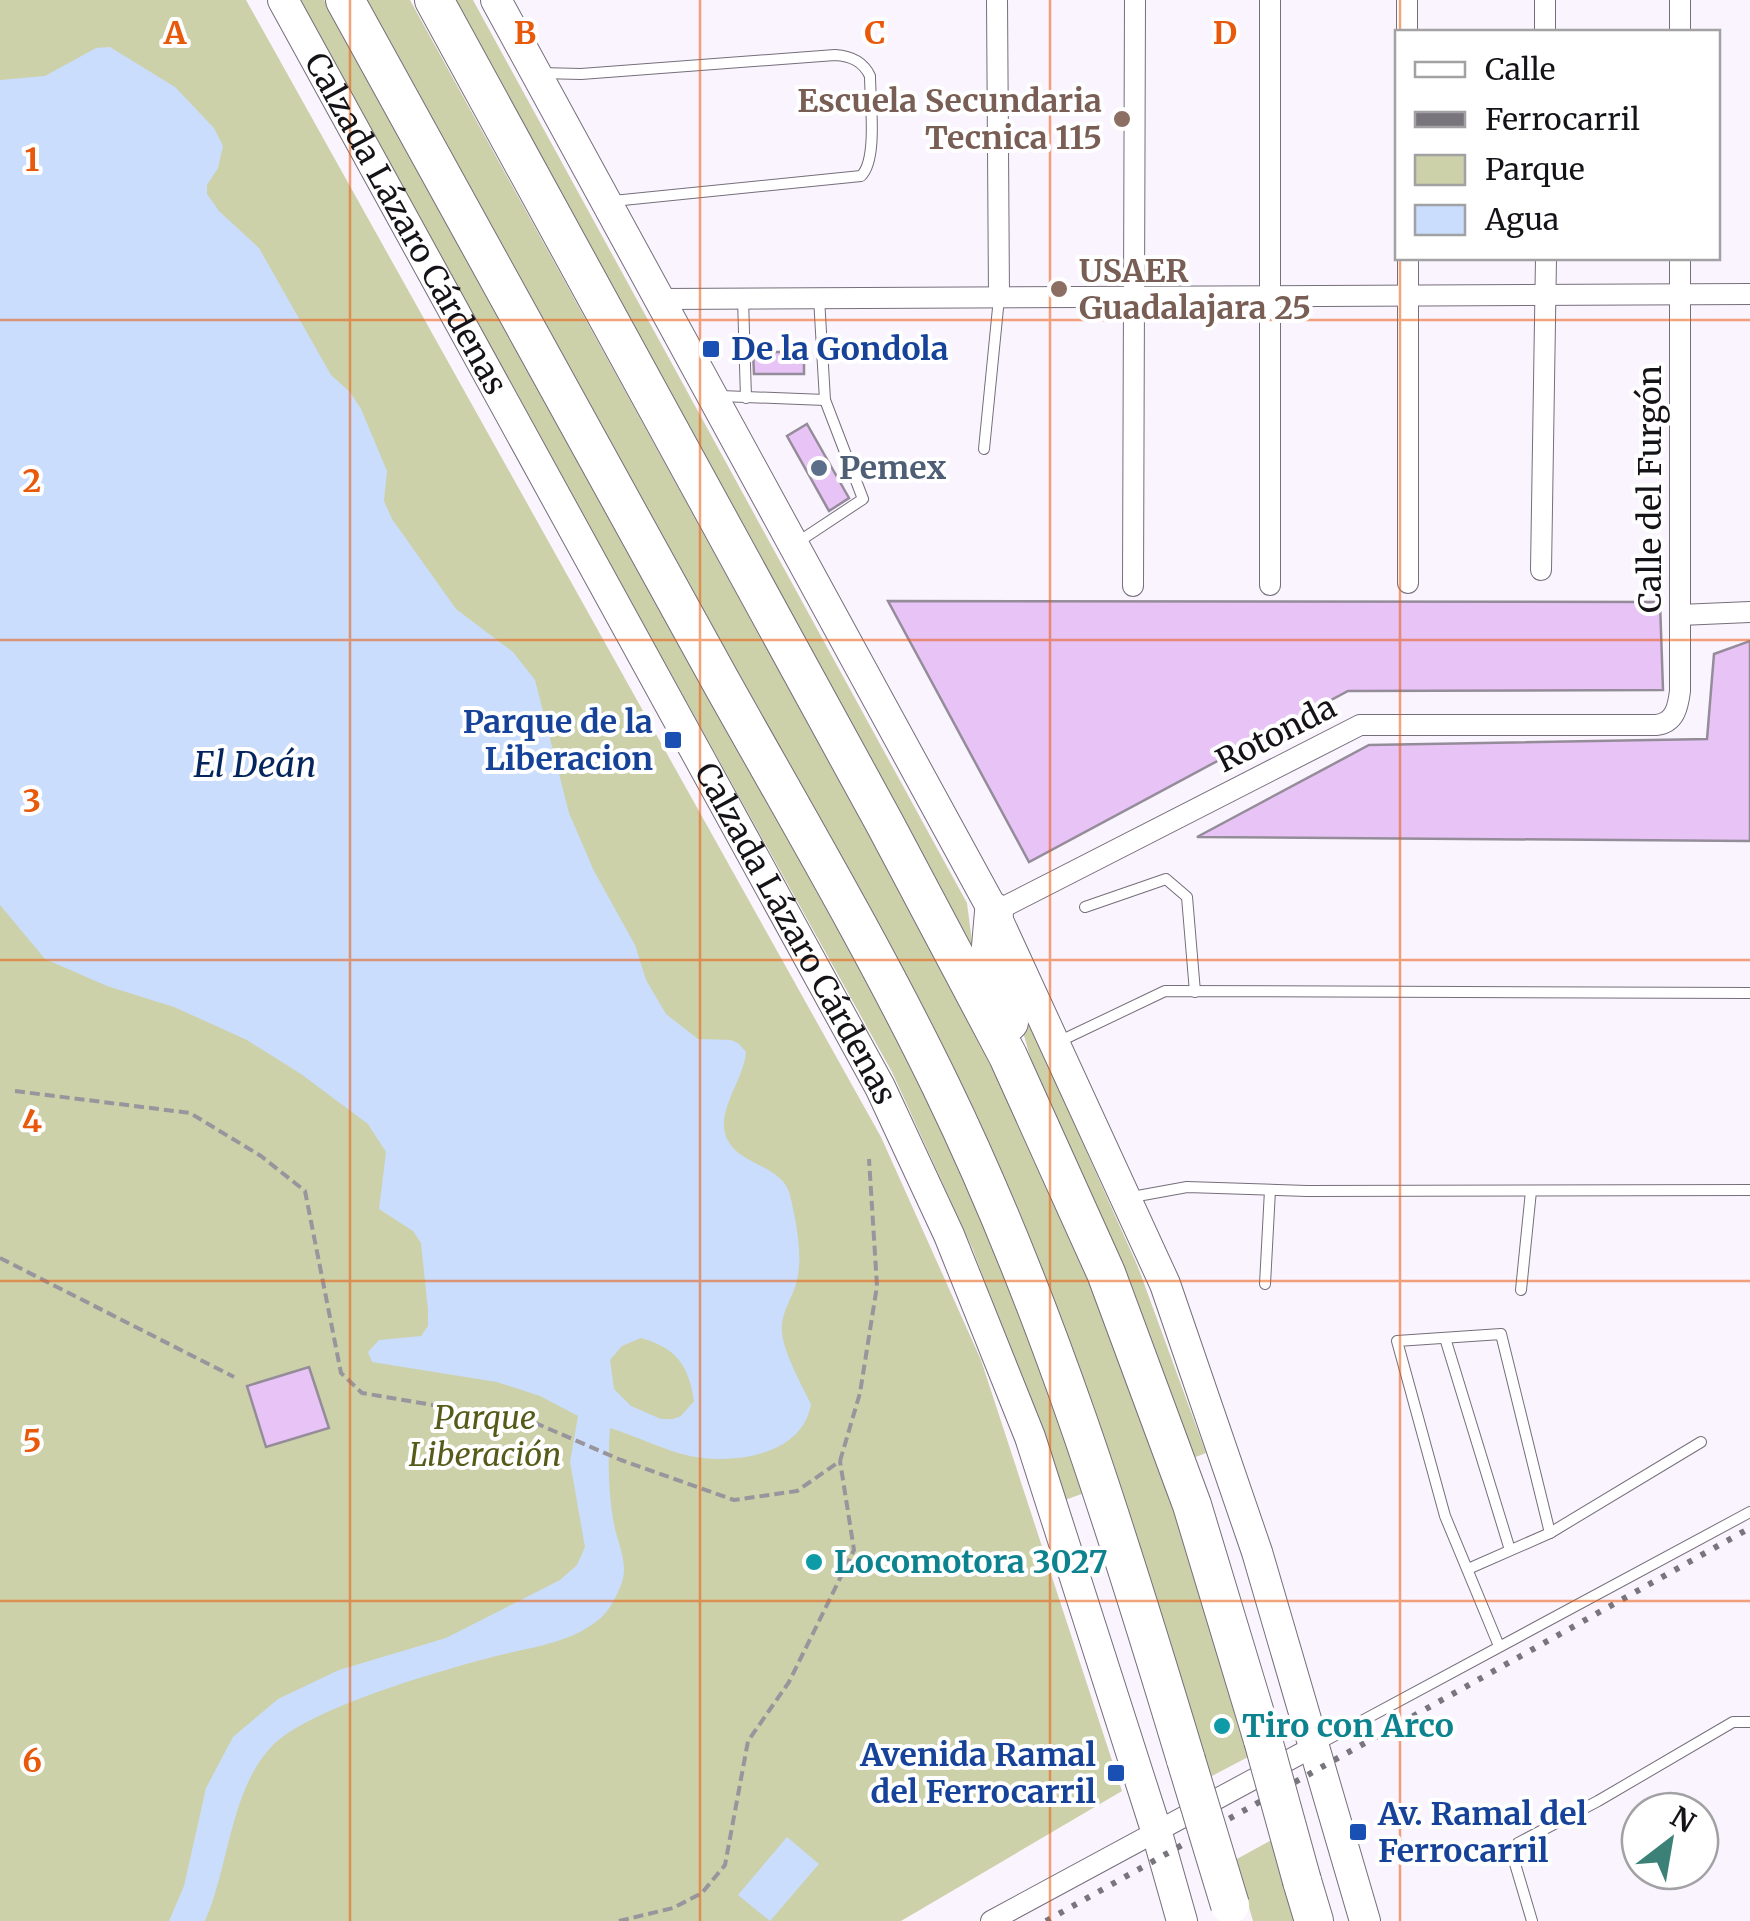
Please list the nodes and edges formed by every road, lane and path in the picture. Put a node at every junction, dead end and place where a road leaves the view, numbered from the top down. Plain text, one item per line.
1 (283, 0) edge
2 (345, 0) edge
3 (434, 0) edge
4 (496, 0) edge
5 (997, 0) edge
6 (1134, 0) edge
7 (1270, 0) edge
8 (1407, 0) edge
9 (1545, 0) edge
10 (1680, 0) edge
11 (1407, 30) edge
12 (1545, 30) edge
13 (1680, 30) edge
14 (536, 73) junction
15 (607, 202) junction
16 (1408, 260) edge
17 (1546, 260) edge
18 (1680, 260) edge
19 (1680, 294) junction
20 (1750, 294) edge
21 (1546, 295) junction
22 (1135, 296) junction
23 (1270, 296) junction
24 (1408, 296) junction
25 (999, 297) junction
26 (742, 298) junction
27 (820, 298) junction
28 (661, 299) junction
29 (730, 397) junction
30 (825, 400) junction
31 (984, 449) dead end
32 (795, 544) junction
33 (1540, 570) dead end
34 (1408, 583) dead end
35 (1270, 584) dead end
36 (1133, 586) dead end
37 (1750, 612) edge
38 (1680, 616) junction
39 (1671, 719) joint
40 (1085, 907) dead end
41 (994, 912) junction
42 (1195, 992) junction
43 (1750, 993) edge
44 (1055, 1044) junction
45 (15, 1091) dead end
46 (1041, 1130) junction
47 (869, 1158) dead end
48 (1270, 1190) junction
49 (1531, 1190) junction
50 (1750, 1190) edge
51 (1126, 1198) junction
52 (0, 1258) edge
53 (1265, 1284) dead end
54 (1521, 1290) dead end
55 (1445, 1338) junction
56 (234, 1378) dead end
57 (1702, 1442) dead end
58 (840, 1461) junction
59 (1750, 1512) edge
60 (1550, 1533) junction
61 (1510, 1550) junction
62 (1468, 1569) junction
63 (1499, 1646) junction
64 (1750, 1722) edge
65 (1313, 1747) junction
66 (1157, 1832) junction
67 (1232, 1913) edge
68 (619, 1921) edge
69 (991, 1921) edge
70 (1182, 1921) edge
71 (1314, 1921) edge
72 (1365, 1921) edge
73 (1532, 1921) edge

1 - 66 main road, Calzada Lázaro Cárdenas
2 - 67 highway, Calzada Lázaro Cárdenas, bridge
3 - 46 highway
4 - 14 main road
5 - 25 street
6 - 22 street
7 - 23 street
8 - 11 street
9 - 12 street
10 - 13 street
14 - 15 main road
14 - 15 lane
15 - 28 main road
16 - 24 street
17 - 21 street
18 - 19 street, Calle del Furgón
19 - 20 street
19 - 21 street
19 - 38 street, Calle del Furgón
21 - 24 street
21 - 33 street
22 - 23 street
22 - 25 street
22 - 36 street
23 - 24 street
23 - 35 street
24 - 34 street
25 - 27 street
25 - 31 lane
26 - 27 street
26 - 28 street
26 - 29 lane
27 - 30 lane
28 - 29 main road
29 - 30 lane
29 - 32 main road
30 - 32 lane
32 - 41 main road
37 - 38 street
38 - 39 street, Calle del Furgón
39 - 41 street, Rotonda
40 - 42 lane
41 - 44 main road
41 - 46 highway
42 - 43 lane
42 - 44 lane
44 - 51 main road
45 - 58 path
46 - 71 highway, bridge
47 - 58 path
48 - 49 lane
48 - 51 lane
48 - 53 lane
49 - 50 lane
49 - 54 lane
51 - 65 main road
52 - 56 path
55 - 60 lane
55 - 61 lane
55 - 62 lane
57 - 60 lane
58 - 68 path
59 - 63 lane
60 - 61 lane
61 - 62 lane
62 - 63 lane
63 - 65 lane
64 - 73 lane
65 - 66 street
65 - 72 main road
66 - 69 street
66 - 70 main road, Calzada Lázaro Cárdenas

